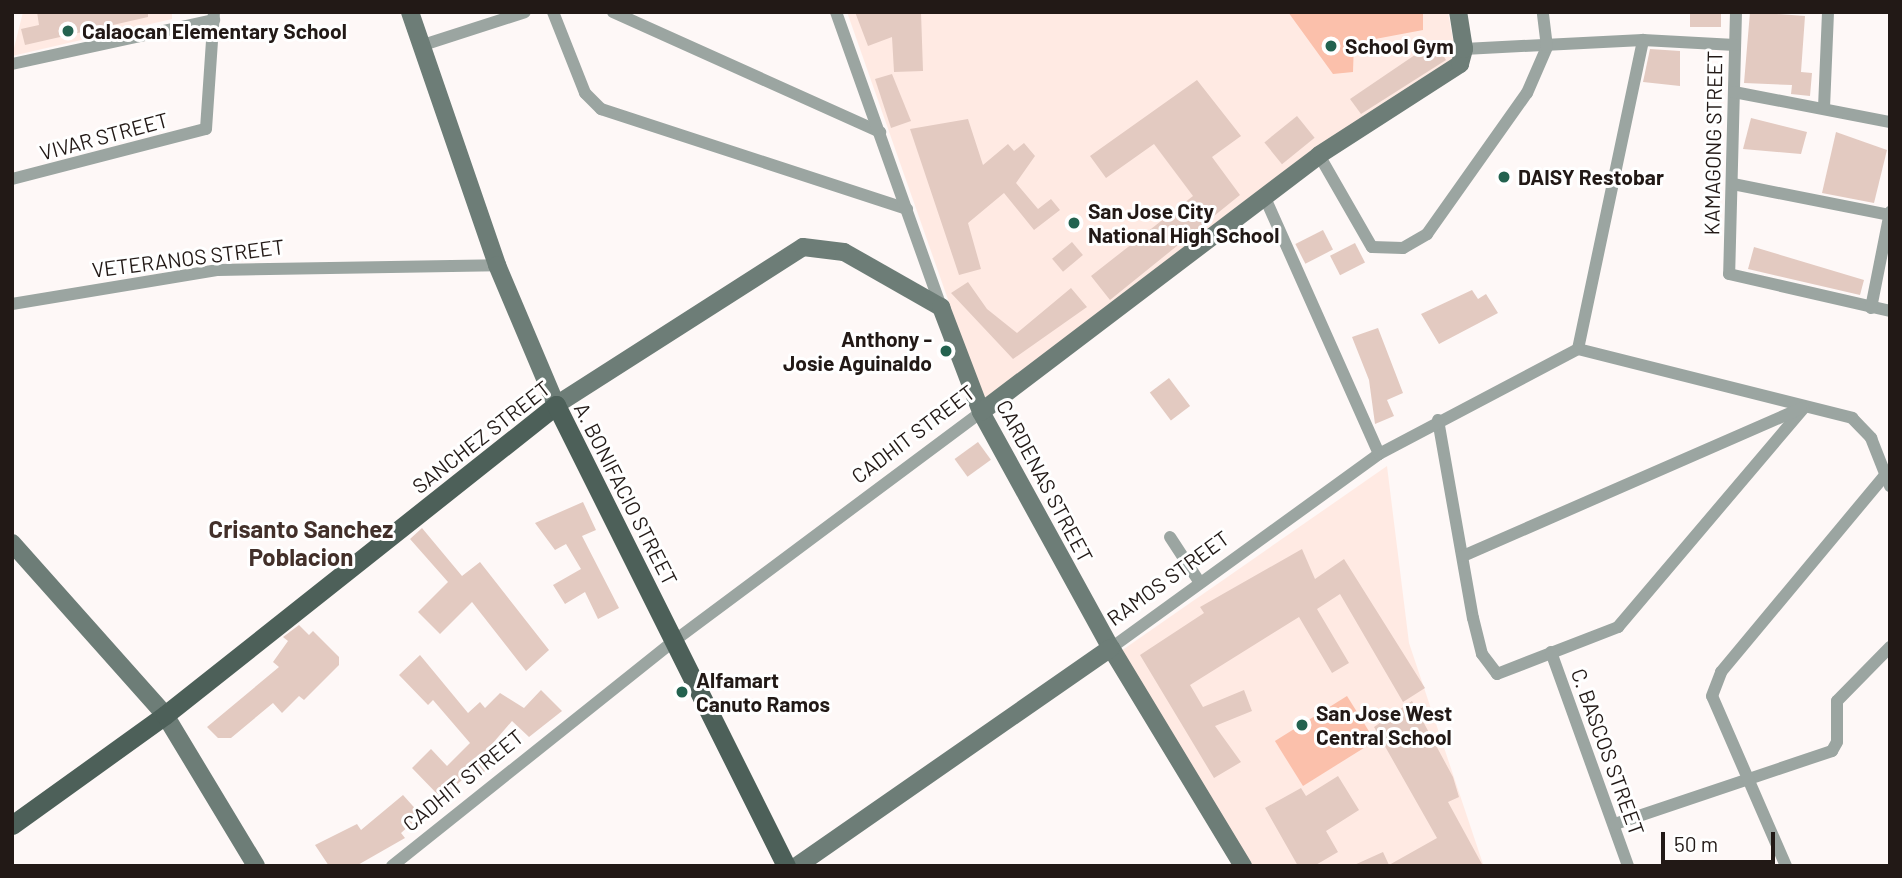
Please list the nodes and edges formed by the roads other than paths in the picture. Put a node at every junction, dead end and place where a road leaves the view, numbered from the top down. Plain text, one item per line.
1 (410, 12) edge
2 (525, 12) edge
3 (552, 12) edge
4 (613, 12) edge
5 (836, 12) edge
6 (1458, 12) edge
7 (1543, 12) edge
8 (1736, 12) edge
9 (1828, 12) edge
10 (214, 16) edge
11 (1643, 40) junction
12 (1735, 45) junction
13 (420, 46) junction
14 (1547, 47) junction
15 (1464, 49) junction
16 (12, 64) edge
17 (1734, 92) junction
18 (1824, 108) junction
19 (1890, 122) edge
20 (880, 132) junction
21 (1319, 155) junction
22 (12, 179) edge
23 (1733, 184) junction
24 (1266, 200) junction
25 (907, 209) junction
26 (1889, 214) edge
27 (496, 265) junction
28 (12, 304) edge
29 (941, 307) junction
30 (1871, 308) junction
31 (1890, 311) edge
32 (1578, 349) junction
33 (556, 405) junction
34 (1804, 408) junction
35 (981, 412) junction
36 (1438, 420) junction
37 (1379, 454) junction
38 (1887, 481) edge
39 (1170, 537) dead end
40 (12, 543) edge
41 (1463, 556) junction
42 (1200, 583) junction
43 (674, 641) junction
44 (1111, 648) junction
45 (1890, 648) edge
46 (1552, 652) junction
47 (165, 715) junction
48 (1748, 781) junction
49 (1615, 824) junction
50 (12, 825) edge
51 (1237, 864) edge
52 (256, 866) edge
53 (392, 866) edge
54 (786, 866) edge
55 (797, 866) edge
56 (1628, 866) edge
57 (1786, 866) edge

1 - 13 street, A. BONIFACIO STREET
2 - 13 street
3 - 25 street
4 - 20 street
5 - 20 street, CARDENAS STREET
6 - 15 street
7 - 14 street
8 - 12 street, KAMAGONG STREET
9 - 18 street
10 - 16 street
10 - 22 street, VIVAR STREET
11 - 12 street
11 - 14 street
11 - 32 street
12 - 17 street, KAMAGONG STREET
13 - 27 street, A. BONIFACIO STREET
14 - 15 street
14 - 21 street
15 - 21 street, CADHIT STREET
17 - 18 street
17 - 23 street, KAMAGONG STREET
18 - 19 street
20 - 25 street, CARDENAS STREET
21 - 24 street, CADHIT STREET
23 - 26 street
23 - 30 street, KAMAGONG STREET
24 - 35 street, CADHIT STREET
24 - 37 street
25 - 29 street, CARDENAS STREET
26 - 30 street
27 - 28 street, VETERANOS STREET
27 - 33 street, A. BONIFACIO STREET
29 - 33 street, SANCHEZ STREET
29 - 35 street, CARDENAS STREET
30 - 31 street
32 - 34 street
32 - 36 street, RAMOS STREET
33 - 43 main road, A. BONIFACIO STREET
33 - 47 main road, SANCHEZ STREET
34 - 38 street
34 - 41 street
34 - 46 street
35 - 43 street, CADHIT STREET
35 - 44 street, CARDENAS STREET
36 - 37 street, RAMOS STREET
36 - 41 street
37 - 42 street, RAMOS STREET
38 - 48 street
39 - 42 street
40 - 47 street
41 - 46 street
42 - 44 street, RAMOS STREET
43 - 53 street, CADHIT STREET
43 - 54 main road, A. BONIFACIO STREET
44 - 51 street, CARDENAS STREET
44 - 55 street, RAMOS STREET
45 - 48 street
46 - 49 street, C. BASCOS STREET
47 - 50 main road, SANCHEZ STREET
47 - 52 street
48 - 49 street
48 - 57 street
49 - 56 street, C. BASCOS STREET

